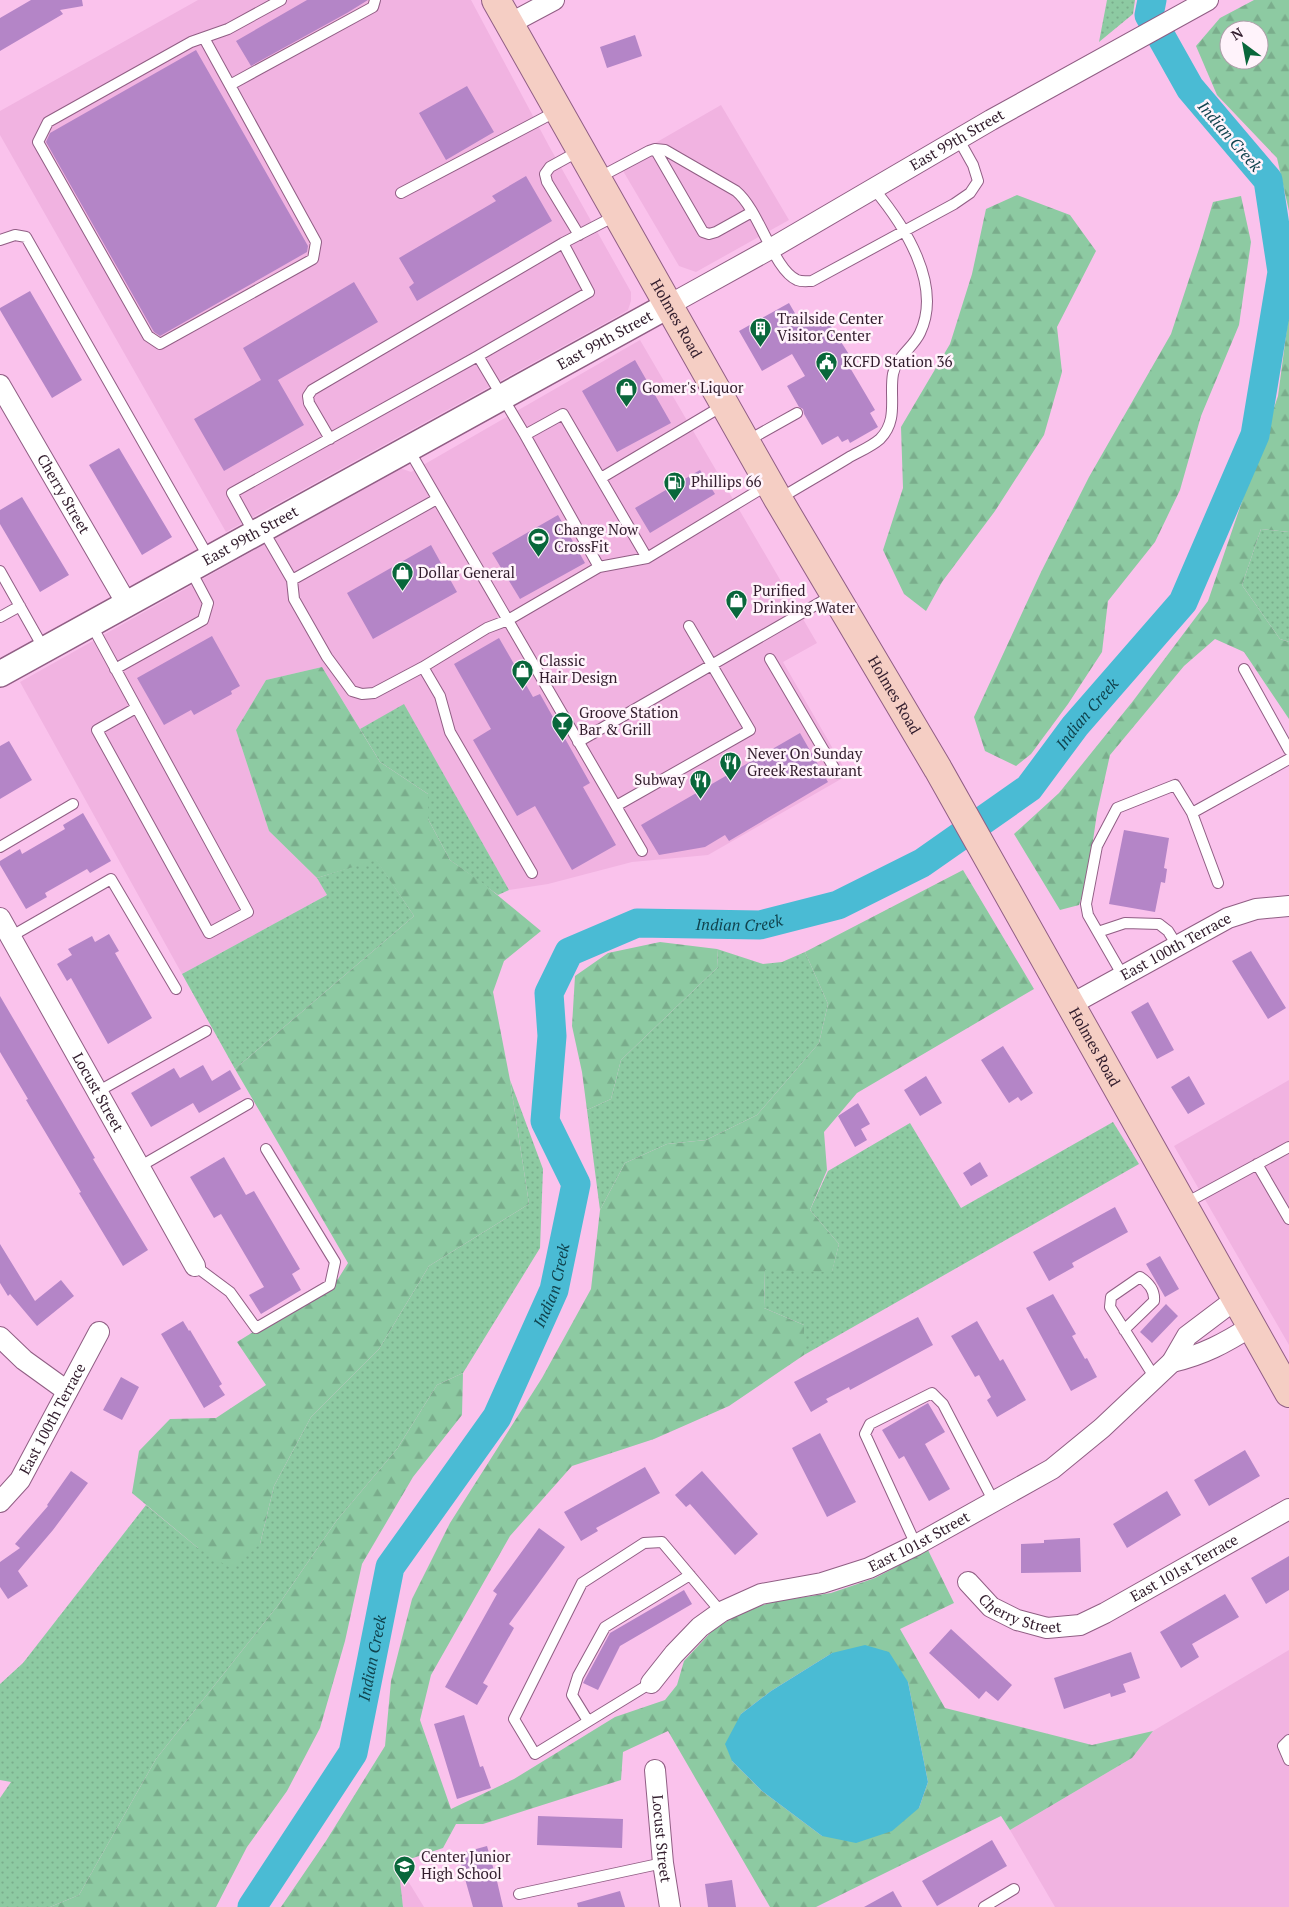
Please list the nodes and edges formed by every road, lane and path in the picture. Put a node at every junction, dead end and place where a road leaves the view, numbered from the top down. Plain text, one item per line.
1 (281, 0) edge
2 (375, 0) edge
3 (496, 0) edge
4 (554, 0) edge
5 (1208, 0) edge
6 (509, 24) junction
7 (204, 38) junction
8 (230, 85) junction
9 (558, 110) junction
10 (959, 140) junction
11 (655, 149) junction
12 (581, 150) junction
13 (597, 178) junction
14 (874, 189) junction
15 (401, 193) dead end
16 (752, 212) junction
17 (618, 215) junction
18 (905, 231) junction
19 (579, 235) junction
20 (0, 240) edge
21 (563, 243) junction
22 (772, 248) junction
23 (669, 305) junction
24 (478, 356) junction
25 (0, 385) edge
26 (502, 396) junction
27 (725, 404) junction
28 (797, 412) dead end
29 (525, 435) junction
30 (330, 438) junction
31 (746, 442) junction
32 (408, 449) junction
33 (600, 478) junction
34 (774, 491) junction
35 (438, 499) junction
36 (258, 532) junction
37 (647, 558) junction
38 (200, 564) junction
39 (599, 567) junction
40 (0, 571) edge
41 (292, 580) junction
42 (834, 595) junction
43 (127, 604) junction
44 (20, 606) junction
45 (0, 617) edge
46 (508, 620) junction
47 (90, 624) junction
48 (689, 626) dead end
49 (45, 650) junction
50 (770, 659) dead end
51 (711, 665) junction
52 (423, 667) junction
53 (115, 669) junction
54 (1244, 669) dead end
55 (0, 674) edge
56 (136, 708) junction
57 (578, 742) junction
58 (1289, 750) edge
59 (1289, 759) edge
60 (837, 773) dead end
61 (72, 804) dead end
62 (616, 806) junction
63 (1192, 813) junction
64 (0, 847) edge
65 (642, 851) dead end
66 (532, 872) dead end
67 (1218, 883) dead end
68 (1287, 911) edge
69 (0, 918) edge
70 (1098, 932) junction
71 (10, 937) junction
72 (1178, 947) junction
73 (1122, 976) junction
74 (176, 989) dead end
75 (1070, 1005) junction
76 (206, 1031) dead end
77 (97, 1092) junction
78 (248, 1104) dead end
79 (1289, 1147) edge
80 (266, 1149) dead end
81 (1258, 1164) junction
82 (139, 1167) junction
83 (1183, 1205) junction
84 (1289, 1218) edge
85 (194, 1266) joint
86 (1236, 1299) junction
87 (1252, 1326) junction
88 (1124, 1330) junction
89 (99, 1332) dead end
90 (0, 1337) edge
91 (1172, 1362) junction
92 (1155, 1378) junction
93 (67, 1392) junction
94 (1289, 1393) edge
95 (0, 1502) edge
96 (994, 1502) junction
97 (1289, 1510) edge
98 (916, 1545) junction
99 (690, 1575) junction
100 (968, 1582) dead end
101 (721, 1612) junction
102 (1080, 1625) joint
103 (651, 1682) joint
104 (588, 1721) junction
105 (1289, 1740) edge
106 (1289, 1760) edge
107 (655, 1770) dead end
108 (663, 1863) junction
109 (1014, 1890) dead end
110 (519, 1894) dead end
111 (670, 1907) edge
112 (984, 1907) edge

1 - 7 lane
2 - 8 lane
3 - 6 main road, Holmes Road
4 - 6 street
5 - 10 street, East 99th Street
6 - 9 main road, Holmes Road
7 - 8 lane
7 - 8 lane
9 - 12 main road, Holmes Road
9 - 15 lane
10 - 14 street, East 99th Street
10 - 18 lane
11 - 13 lane
11 - 16 lane
11 - 16 lane
12 - 13 main road, Holmes Road
12 - 19 lane
13 - 17 main road, Holmes Road
14 - 18 lane
14 - 22 street, East 99th Street
16 - 22 lane
17 - 19 lane
17 - 23 main road, Holmes Road
18 - 22 lane
18 - 34 lane
19 - 21 lane
20 - 38 lane
21 - 24 lane
21 - 30 lane
22 - 23 street, East 99th Street
23 - 26 street, East 99th Street
23 - 27 main road, Holmes Road
24 - 26 lane
24 - 30 lane
25 - 43 street, Cherry Street
26 - 29 lane
26 - 32 street, East 99th Street
27 - 31 main road, Holmes Road
27 - 33 lane
28 - 31 lane
29 - 33 lane
29 - 39 lane
30 - 36 lane
31 - 34 main road, Holmes Road
32 - 35 lane
32 - 36 street, East 99th Street
33 - 37 lane
34 - 37 lane
34 - 42 main road, Holmes Road
35 - 41 lane
35 - 46 lane
36 - 38 street, East 99th Street
36 - 41 lane
37 - 39 lane
38 - 43 street, East 99th Street
38 - 53 lane
39 - 46 lane
40 - 44 lane
41 - 52 lane
42 - 51 lane
42 - 75 main road, Holmes Road
43 - 47 street, East 99th Street
44 - 45 lane
44 - 49 lane
46 - 52 lane
46 - 57 lane
47 - 49 street, East 99th Street
47 - 53 lane
48 - 51 lane
49 - 55 street, East 99th Street
50 - 60 lane
51 - 57 lane
51 - 62 lane
52 - 66 lane
53 - 56 lane
54 - 58 lane
56 - 56 lane
57 - 62 lane
59 - 63 lane
61 - 64 lane
62 - 65 lane
63 - 67 lane
63 - 70 lane
68 - 72 street, East 100th Terrace
69 - 71 street, Locust Street
70 - 72 lane
70 - 73 lane
71 - 74 lane
71 - 77 street, Locust Street
72 - 73 street, East 100th Terrace
73 - 75 street, East 100th Terrace
75 - 83 main road, Holmes Road
76 - 77 lane
77 - 82 street, Locust Street
78 - 82 lane
79 - 81 lane
80 - 85 lane
81 - 83 lane
81 - 84 lane
82 - 85 street, Locust Street
83 - 86 main road, Holmes Road
86 - 87 main road, Holmes Road
86 - 91 street, East 101st Street
87 - 91 street, East 101st Street
87 - 94 main road, Holmes Road
88 - 88 lane
88 - 92 lane
89 - 93 street, East 100th Terrace
90 - 93 street
91 - 92 street, East 101st Street
92 - 96 street, East 101st Street
93 - 95 street, East 100th Terrace
96 - 98 street, East 101st Street
96 - 98 lane
97 - 102 street, East 101st Terrace
98 - 101 street, East 101st Street
99 - 101 lane
99 - 104 lane
99 - 104 lane
100 - 102 street, Cherry Street
101 - 103 street, East 101st Street
103 - 104 lane
105 - 106 lane
107 - 108 street, Locust Street
108 - 110 lane
108 - 111 street, Locust Street
109 - 112 lane

